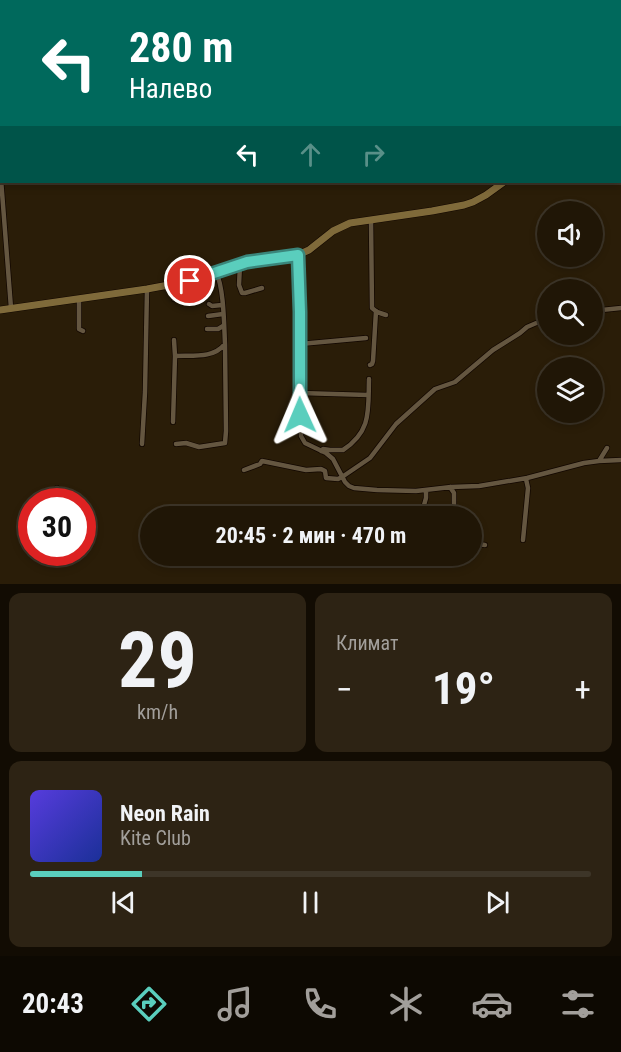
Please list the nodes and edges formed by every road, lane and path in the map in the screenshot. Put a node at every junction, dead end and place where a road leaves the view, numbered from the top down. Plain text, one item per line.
1 (0, 183) edge
2 (503, 183) edge
3 (1, 206) edge
4 (371, 220) junction
5 (298, 255) junction
6 (240, 265) junction
7 (216, 273) junction
8 (170, 285) junction
9 (262, 288) dead end
10 (147, 289) junction
11 (79, 299) junction
12 (174, 299) dead end
13 (209, 304) dead end
14 (222, 305) junction
15 (11, 308) junction
16 (621, 308) edge
17 (0, 310) edge
18 (603, 310) edge
19 (376, 311) junction
20 (223, 314) junction
21 (386, 315) dead end
22 (208, 316) dead end
23 (537, 323) edge
24 (223, 326) junction
25 (207, 329) dead end
26 (83, 331) dead end
27 (366, 339) dead end
28 (174, 340) dead end
29 (225, 344) junction
30 (300, 344) junction
31 (175, 356) junction
32 (370, 365) dead end
33 (369, 379) dead end
34 (300, 393) junction
35 (368, 395) junction
36 (173, 422) dead end
37 (142, 444) dead end
38 (176, 444) dead end
39 (607, 448) dead end
40 (321, 451) junction
41 (621, 459) edge
42 (599, 461) junction
43 (244, 470) dead end
44 (342, 477) junction
45 (526, 478) junction
46 (450, 487) junction
47 (426, 490) junction
48 (424, 506) edge
49 (454, 506) edge
50 (523, 540) dead end
51 (482, 545) edge
52 (485, 545) dead end

1 - 3 street
2 - 4 street
3 - 15 street
4 - 5 street
4 - 19 street
5 - 6 street
5 - 30 street
6 - 7 street
6 - 9 street
7 - 8 street
7 - 14 street
8 - 10 street
8 - 12 street
10 - 11 street
10 - 37 street
11 - 15 street
11 - 26 street
13 - 14 street
14 - 20 street
15 - 17 street
16 - 18 street
19 - 21 street
19 - 32 street
20 - 22 street
20 - 24 street
23 - 44 street
24 - 25 street
24 - 29 street
27 - 30 street
28 - 31 street
29 - 31 street
29 - 38 street
30 - 34 street
31 - 36 street
33 - 35 street
34 - 35 street
34 - 40 street
35 - 40 street
39 - 42 street
40 - 44 street
41 - 42 street
42 - 45 street
43 - 44 street
44 - 47 street
45 - 46 street
45 - 50 street
46 - 47 street
46 - 49 street
47 - 48 street
51 - 52 street

